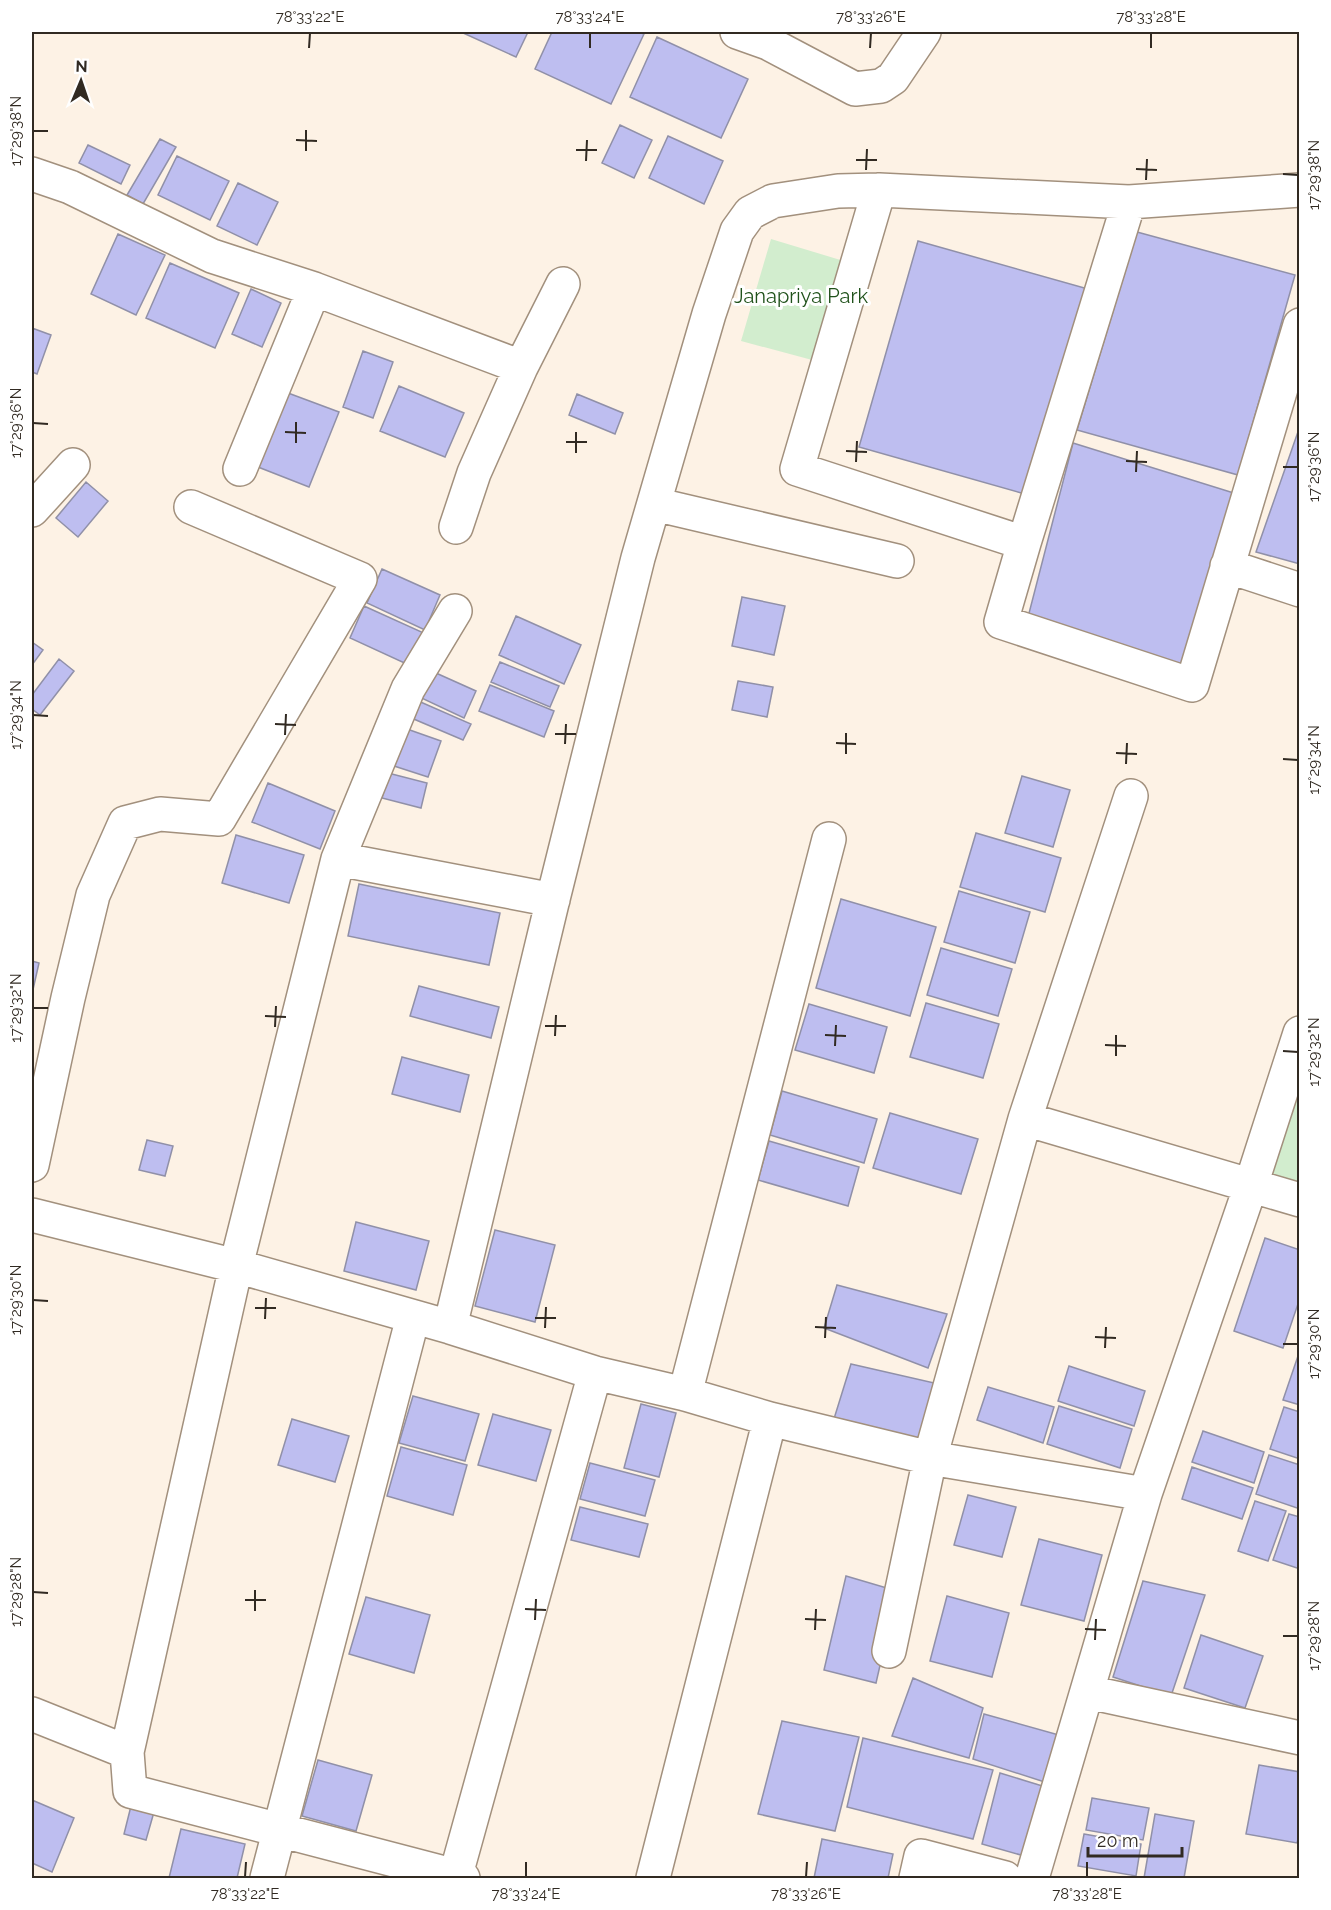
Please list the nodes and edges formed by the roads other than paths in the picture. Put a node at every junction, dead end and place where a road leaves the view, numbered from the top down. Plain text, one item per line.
1 (737, 32) edge
2 (924, 32) edge
3 (32, 174) edge
4 (879, 190) junction
5 (1299, 190) edge
6 (1129, 202) junction
7 (563, 284) dead end
8 (314, 289) junction
9 (1299, 325) edge
10 (521, 367) junction
11 (73, 465) dead end
12 (240, 470) dead end
13 (654, 504) junction
14 (191, 507) dead end
15 (32, 510) edge
16 (456, 527) dead end
17 (1024, 543) junction
18 (897, 561) dead end
19 (1227, 566) junction
20 (1299, 590) edge
21 (455, 611) dead end
22 (1131, 796) dead end
23 (829, 839) dead end
24 (339, 859) junction
25 (553, 900) junction
26 (1299, 1033) edge
27 (1025, 1119) junction
28 (32, 1165) edge
29 (1251, 1185) junction
30 (1299, 1200) edge
31 (32, 1215) edge
32 (236, 1266) junction
33 (413, 1317) junction
34 (450, 1327) junction
35 (595, 1373) junction
36 (685, 1394) junction
37 (770, 1419) junction
38 (930, 1458) junction
39 (1145, 1494) junction
40 (889, 1651) dead end
41 (1088, 1692) junction
42 (32, 1714) edge
43 (1299, 1738) edge
44 (127, 1752) junction
45 (279, 1832) junction
46 (267, 1878) edge
47 (457, 1878) edge
48 (653, 1878) edge
49 (916, 1878) edge
50 (1005, 1878) edge
51 (1032, 1878) edge

1 - 2 street
3 - 8 street
4 - 6 street
4 - 13 street
4 - 17 street
5 - 6 street
6 - 17 street
7 - 10 street
8 - 10 street
8 - 12 street
9 - 19 street
10 - 16 street
11 - 15 street
13 - 18 street
13 - 25 street
14 - 28 street
17 - 19 street
19 - 20 street
21 - 24 street
22 - 27 street
23 - 36 street
24 - 25 street
24 - 32 street
25 - 34 street
26 - 29 street
27 - 29 street
27 - 38 street
29 - 30 street
29 - 39 street
31 - 32 street
32 - 33 street
32 - 44 street
33 - 34 street
33 - 45 street
34 - 35 street
35 - 36 street
35 - 47 street
36 - 37 street
37 - 38 street
37 - 48 street
38 - 39 street
38 - 40 street
39 - 41 street
41 - 43 street
41 - 51 street
42 - 44 street
44 - 45 street
45 - 46 street
45 - 47 street
49 - 50 street

